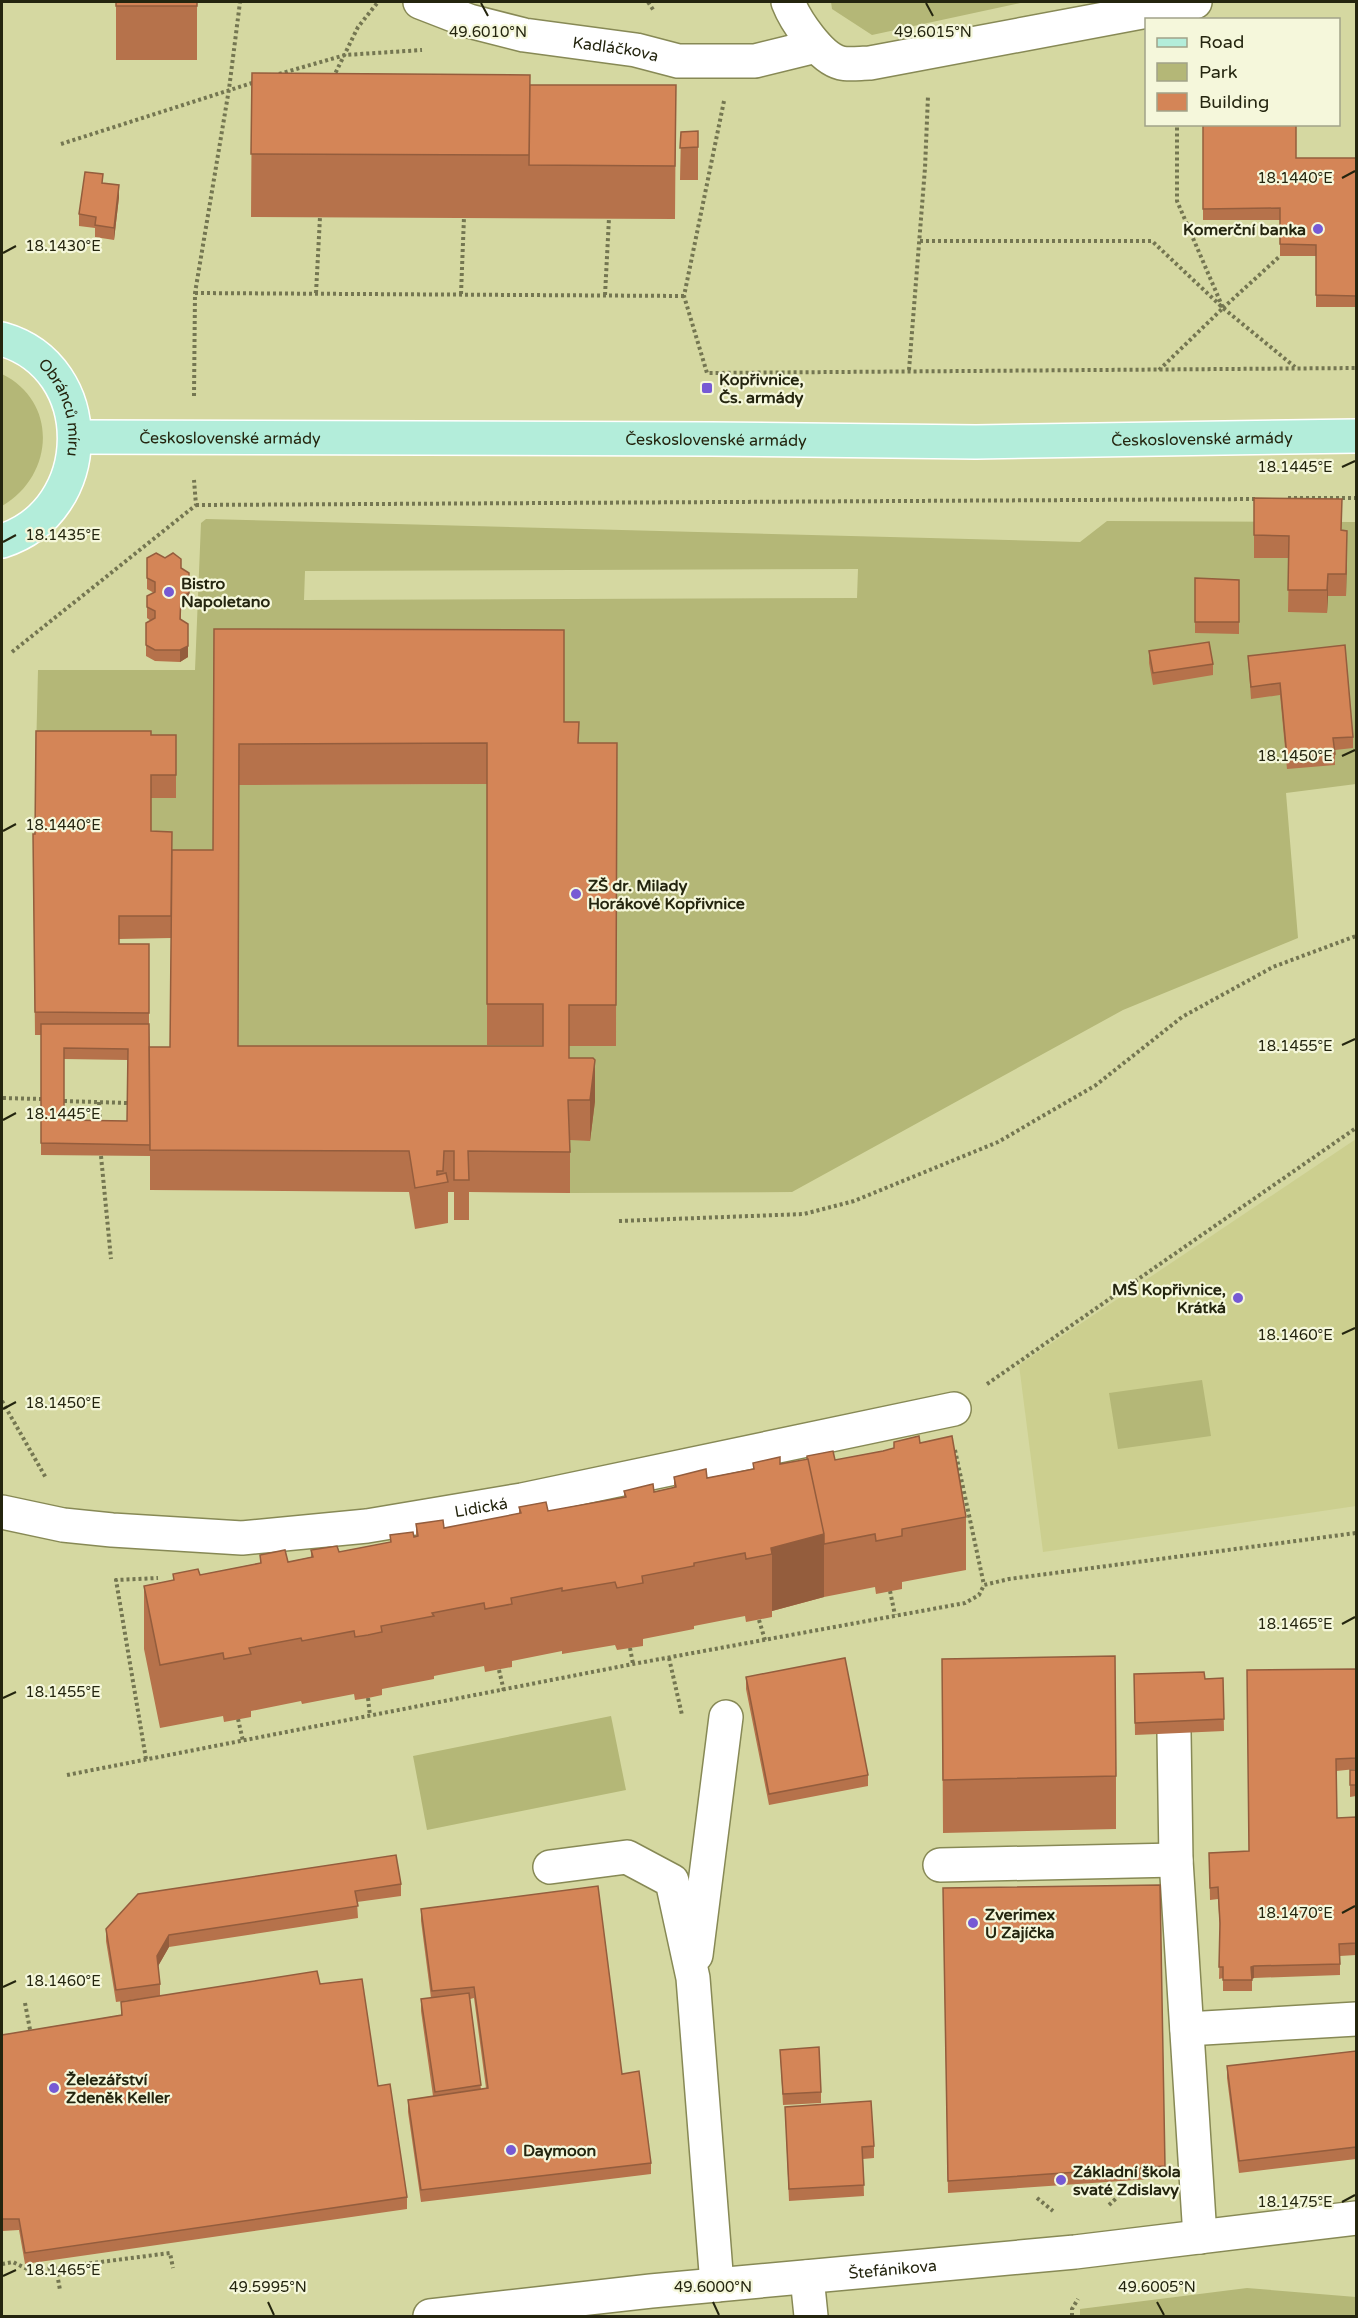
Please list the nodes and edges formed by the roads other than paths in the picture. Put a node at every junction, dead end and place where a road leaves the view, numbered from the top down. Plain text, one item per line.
1 (420, 2) edge
2 (788, 2) edge
3 (1195, 2) edge
4 (816, 46) junction
5 (2, 339) edge
6 (1356, 436) edge
7 (76, 438) junction
8 (2, 541) edge
9 (954, 1409) road end
10 (2, 1512) edge
11 (726, 1717) dead end
12 (1173, 1733) edge
13 (1176, 1860) junction
14 (940, 1864) dead end
15 (550, 1867) dead end
16 (693, 1978) junction
17 (1356, 2019) edge
18 (1186, 2029) junction
19 (1356, 2218) edge
20 (1200, 2237) junction
21 (807, 2277) junction
22 (717, 2285) junction
23 (430, 2316) edge
24 (811, 2316) edge

1 - 4 street, Kadláčkova
2 - 4 street
3 - 4 street
5 - 7 main road, Obránců míru
6 - 7 main road, Československé armády
7 - 8 main road, Obránců míru
9 - 10 street, Lidická
11 - 16 street
12 - 13 street
13 - 14 street
13 - 18 street
15 - 16 street
16 - 22 street
17 - 18 street
18 - 20 street
19 - 20 street, Štefánikova
20 - 21 street, Štefánikova
21 - 22 street, Štefánikova
21 - 24 street
22 - 23 street, Štefánikova

